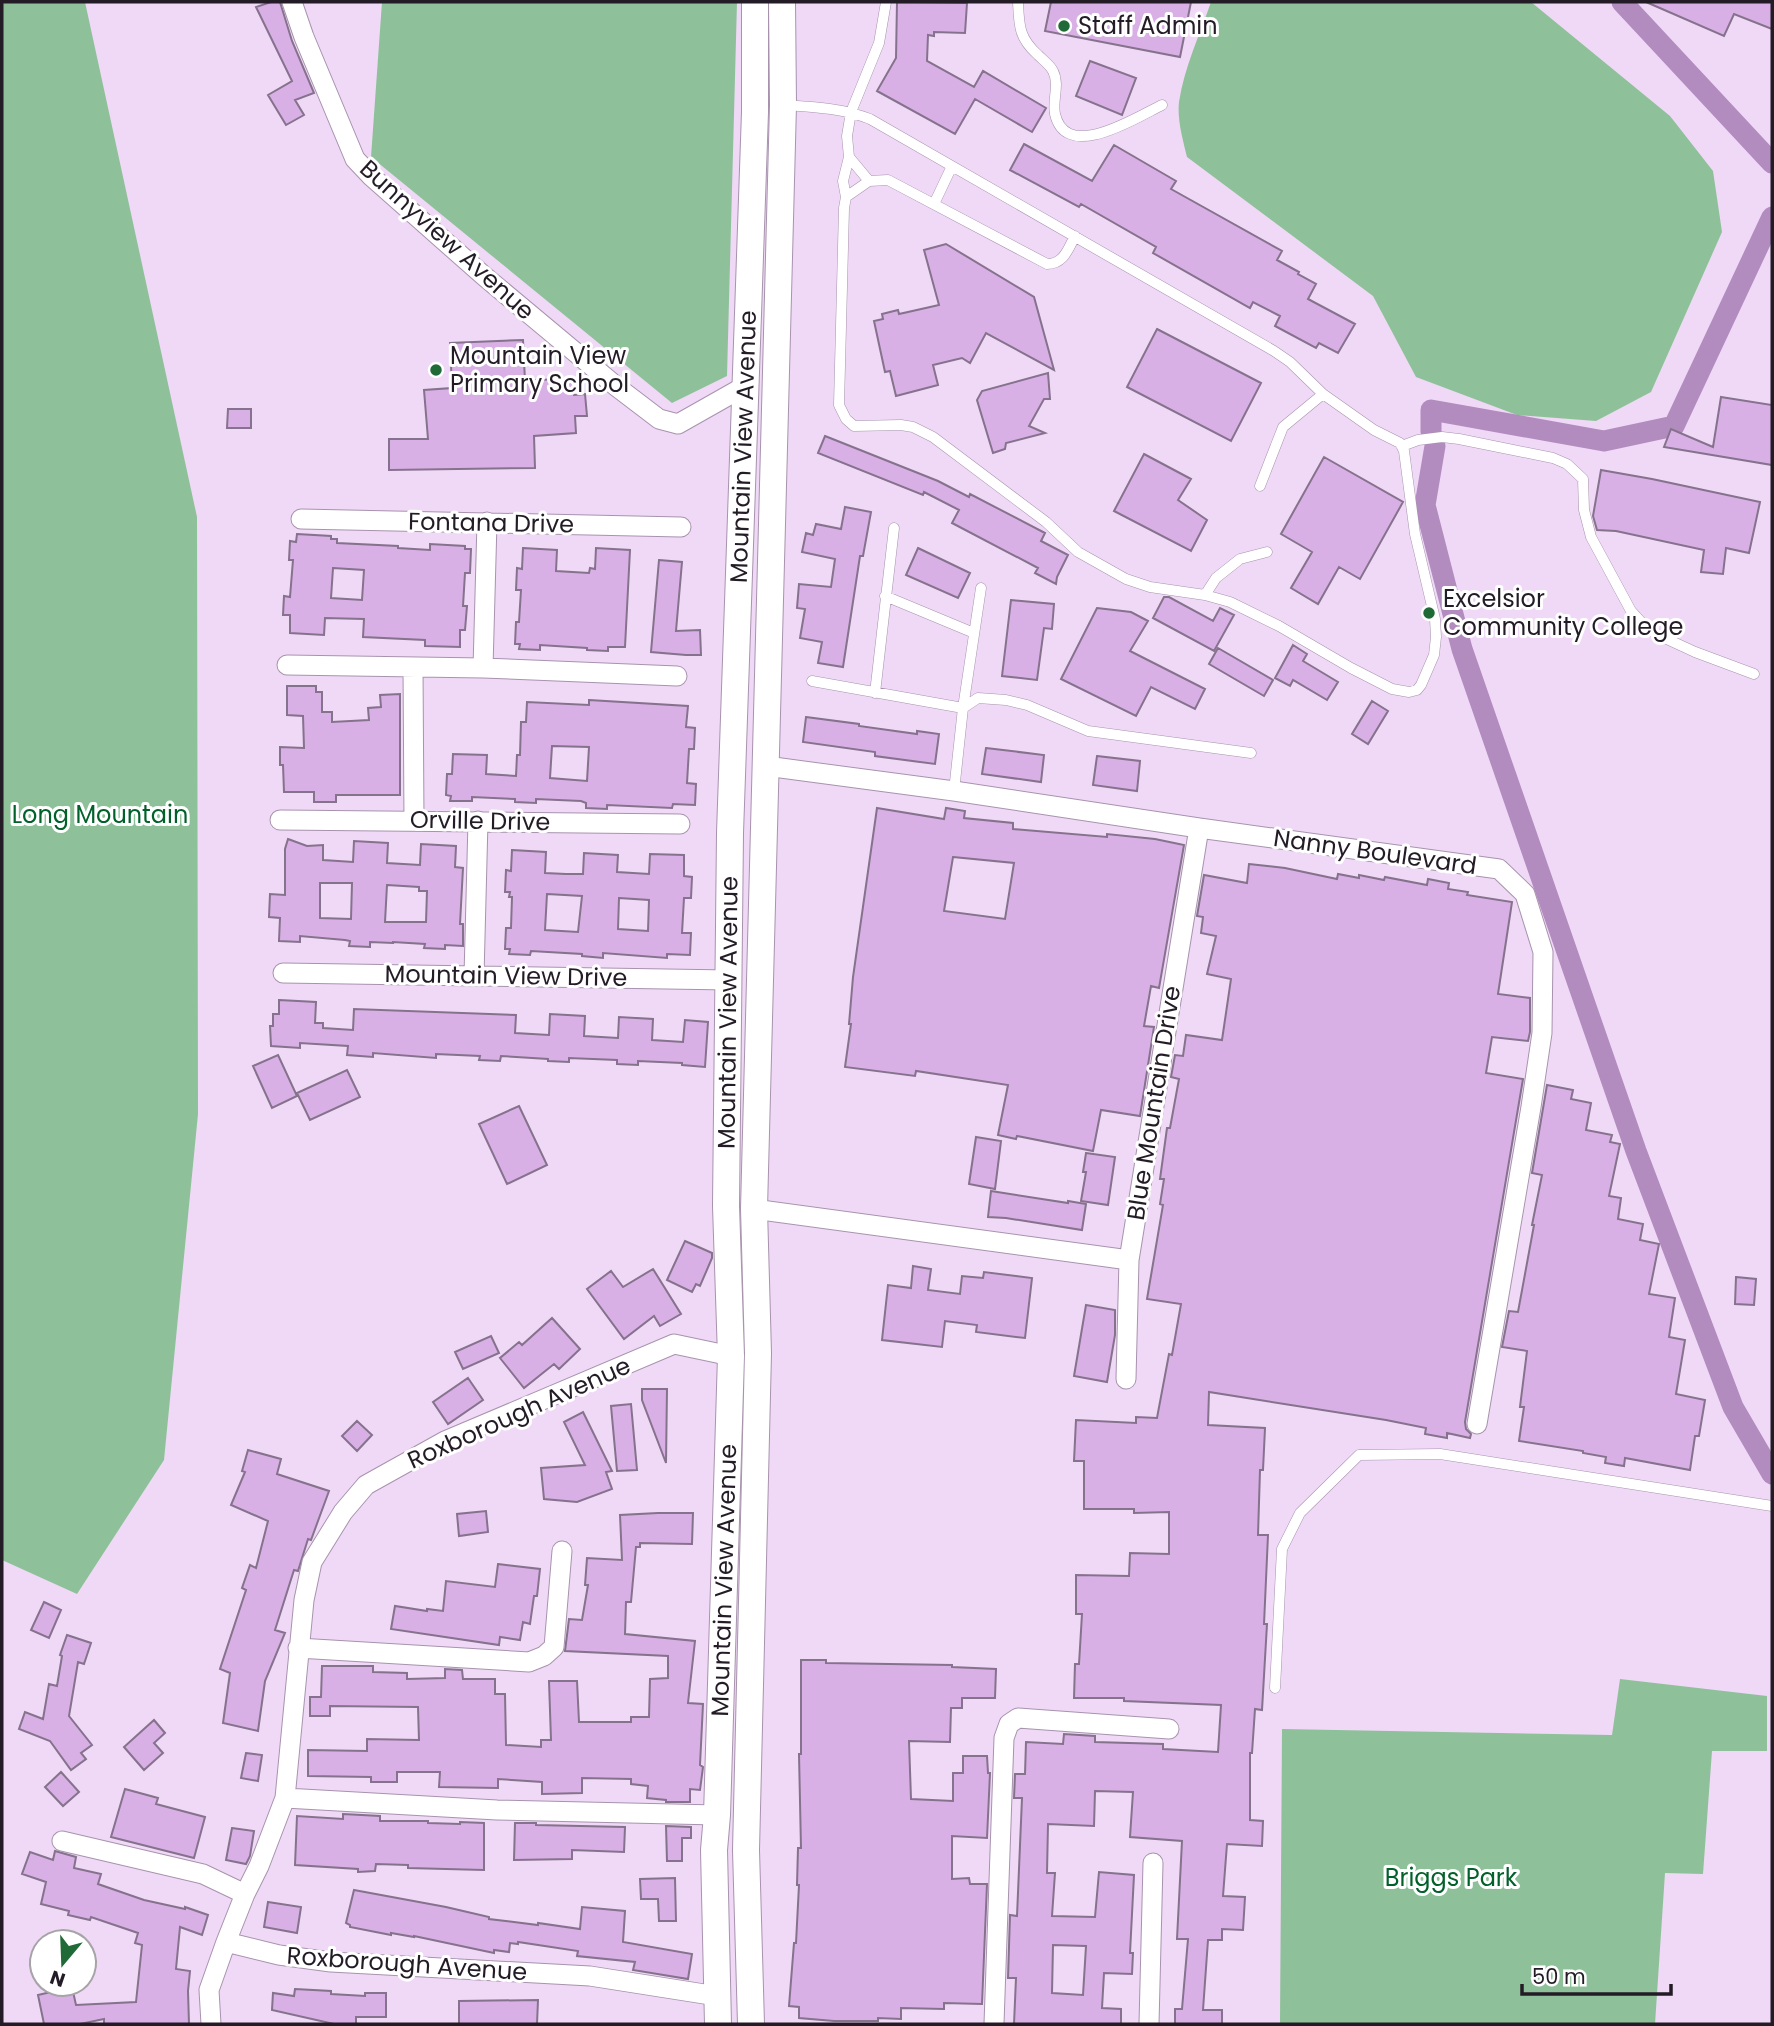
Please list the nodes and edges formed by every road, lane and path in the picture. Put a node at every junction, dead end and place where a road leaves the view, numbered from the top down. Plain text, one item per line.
1 (292, 2) edge
2 (755, 2) edge
3 (782, 2) edge
4 (886, 2) edge
5 (1018, 2) edge
6 (783, 105) junction
7 (1162, 105) dead end
8 (851, 112) junction
9 (849, 157) junction
10 (952, 166) junction
11 (869, 181) junction
12 (846, 197) junction
13 (934, 204) junction
14 (1075, 236) junction
15 (747, 385) junction
16 (1323, 394) junction
17 (1402, 446) junction
18 (1260, 486) dead end
19 (301, 519) dead end
20 (486, 523) junction
21 (681, 527) dead end
22 (894, 528) dead end
23 (1268, 552) dead end
24 (981, 588) dead end
25 (1205, 595) junction
26 (885, 596) junction
27 (974, 634) junction
28 (287, 665) dead end
29 (413, 667) junction
30 (483, 668) junction
31 (1754, 674) dead end
32 (677, 676) dead end
33 (812, 681) dead end
34 (875, 693) junction
35 (963, 708) junction
36 (1251, 753) dead end
37 (766, 766) junction
38 (954, 791) junction
39 (280, 820) dead end
40 (414, 821) junction
41 (478, 821) junction
42 (680, 824) dead end
43 (1199, 828) junction
44 (763, 850) junction
45 (730, 853) junction
46 (283, 973) dead end
47 (474, 976) junction
48 (730, 980) junction
49 (756, 1170) junction
50 (727, 1172) junction
51 (754, 1209) junction
52 (1129, 1259) junction
53 (731, 1356) junction
54 (1126, 1379) dead end
55 (1477, 1424) dead end
56 (1772, 1506) edge
57 (562, 1550) dead end
58 (299, 1648) junction
59 (1275, 1688) dead end
60 (1170, 1729) dead end
61 (285, 1798) junction
62 (717, 1815) junction
63 (62, 1842) dead end
64 (714, 1850) junction
65 (746, 1850) junction
66 (1153, 1863) dead end
67 (245, 1894) junction
68 (226, 1942) junction
69 (717, 1996) junction
70 (211, 2024) edge
71 (718, 2024) edge
72 (751, 2024) edge
73 (994, 2024) edge
74 (1149, 2024) edge

1 - 15 street, Bunnyview Avenue
2 - 15 main road, Mountain View Avenue
3 - 6 main road, Mountain View Avenue
4 - 8 lane
5 - 7 lane
6 - 8 lane
6 - 37 main road, Mountain View Avenue
8 - 9 lane
8 - 10 lane
9 - 11 lane
9 - 12 lane
10 - 13 lane
10 - 14 lane
11 - 12 lane
11 - 13 lane
12 - 25 lane
13 - 14 lane
14 - 16 lane
15 - 45 main road, Mountain View Avenue
16 - 17 lane
16 - 18 lane
17 - 25 lane
17 - 31 lane
19 - 20 street, Fontana Drive
20 - 21 street, Fontana Drive
20 - 30 street
22 - 26 lane
23 - 25 lane
24 - 27 lane
26 - 27 lane
26 - 34 lane
27 - 35 lane
28 - 29 street
29 - 30 street
29 - 40 street
30 - 32 street
33 - 34 lane
34 - 35 lane
35 - 36 lane
35 - 38 lane
37 - 38 street, Nanny Boulevard
37 - 44 main road, Mountain View Avenue
38 - 43 street, Nanny Boulevard
39 - 40 street, Orville Drive
40 - 41 street, Orville Drive
41 - 42 street, Orville Drive
41 - 47 street
43 - 52 street, Blue Mountain Drive
43 - 55 street, Nanny Boulevard
44 - 45 main road
44 - 49 main road, Mountain View Avenue
45 - 48 main road, Mountain View Avenue
46 - 47 street, Mountain View Drive
47 - 48 street, Mountain View Drive
48 - 50 main road, Mountain View Avenue
49 - 50 main road
49 - 51 main road, Mountain View Avenue
50 - 53 main road, Mountain View Avenue
51 - 52 street
51 - 65 main road, Mountain View Avenue
52 - 54 street, Blue Mountain Drive
53 - 58 street, Roxborough Avenue
53 - 62 main road, Mountain View Avenue
56 - 59 lane
57 - 58 street
58 - 61 street, Roxborough Avenue
60 - 73 street
61 - 62 street
61 - 67 street, Roxborough Avenue
62 - 64 main road, Mountain View Avenue
63 - 67 street
64 - 65 main road
64 - 69 main road, Mountain View Avenue
65 - 72 main road, Mountain View Avenue
66 - 74 street
67 - 68 street, Roxborough Avenue
68 - 69 street, Roxborough Avenue
68 - 70 street
69 - 71 main road, Mountain View Avenue

